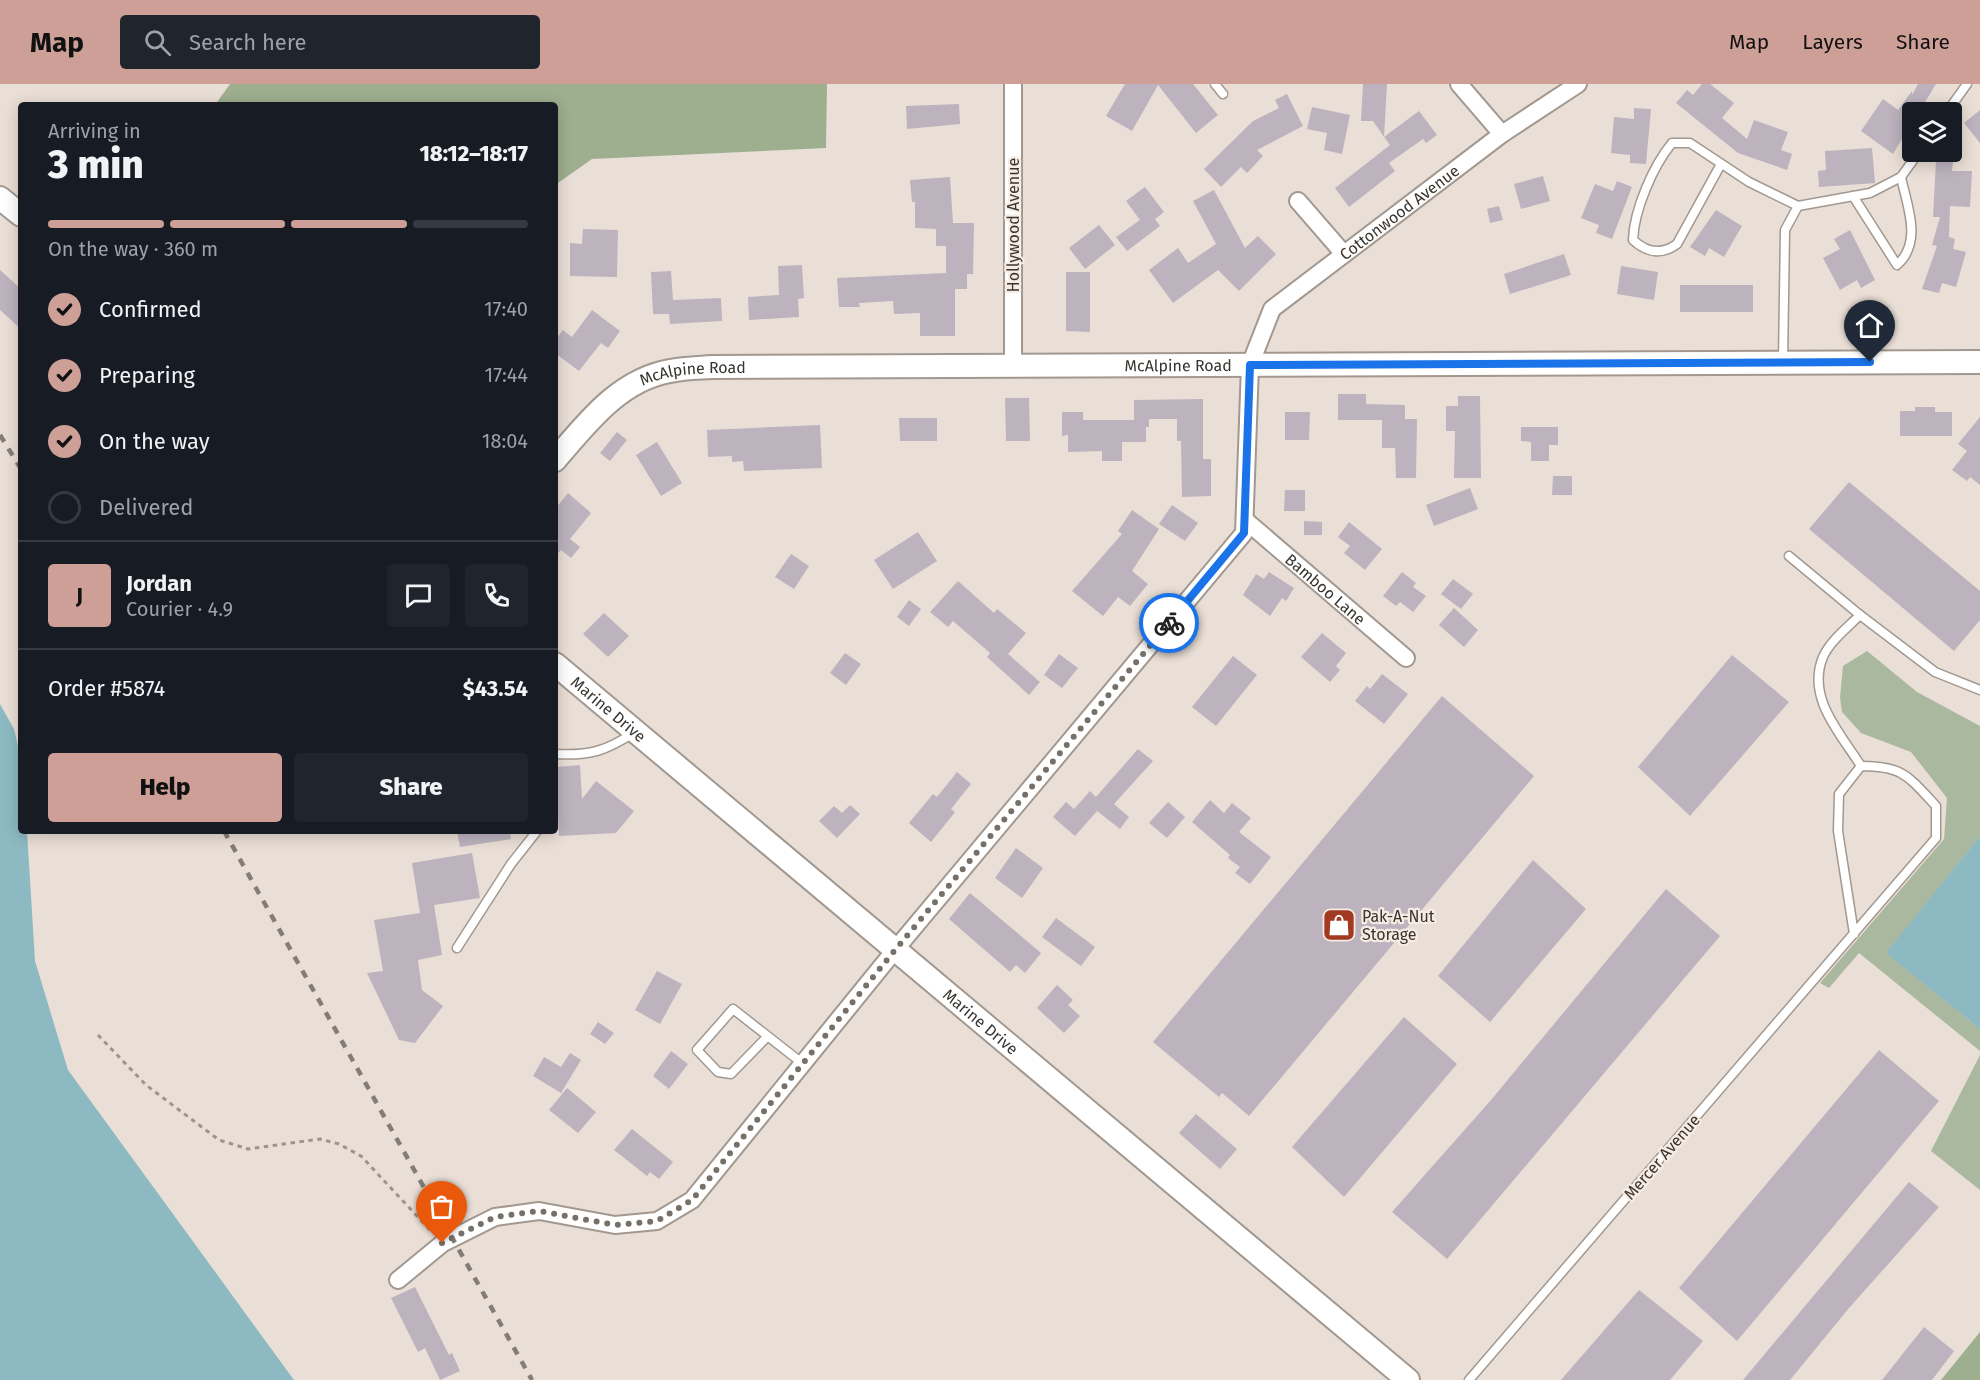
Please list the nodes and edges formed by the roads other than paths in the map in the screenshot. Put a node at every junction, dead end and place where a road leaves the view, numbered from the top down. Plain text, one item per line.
1 (1013, 84) edge
2 (1215, 84) edge
3 (1459, 84) edge
4 (1578, 84) edge
5 (1967, 84) edge
6 (1223, 94) dead end
7 (1954, 102) edge
8 (1502, 134) junction
9 (1912, 162) edge
10 (1721, 164) junction
11 (1901, 177) junction
12 (1853, 196) junction
13 (0, 198) edge
14 (1298, 201) dead end
15 (1798, 206) junction
16 (18, 213) edge
17 (1344, 254) junction
18 (1980, 362) edge
19 (1783, 363) junction
20 (1250, 365) junction
21 (1013, 366) junction
22 (558, 457) edge
23 (1245, 520) junction
24 (1789, 556) dead end
25 (1860, 615) junction
26 (1406, 658) dead end
27 (558, 667) edge
28 (1980, 690) edge
29 (636, 732) junction
30 (558, 754) edge
31 (1861, 766) junction
32 (535, 834) edge
33 (1854, 934) junction
34 (457, 948) dead end
35 (895, 950) junction
36 (767, 1037) junction
37 (802, 1063) junction
38 (398, 1280) dead end
39 (1408, 1380) edge
40 (1469, 1380) edge

1 - 21 street, Hollywood Avenue
2 - 6 lane
3 - 8 street
4 - 8 street, Cottonwood Avenue
5 - 7 lane
8 - 17 street, Cottonwood Avenue
9 - 11 lane
10 - 10 lane
10 - 15 lane
11 - 12 lane
11 - 12 lane
12 - 15 lane
13 - 16 street
14 - 17 street
15 - 19 lane
17 - 20 street, Cottonwood Avenue
18 - 19 street, McAlpine Road
19 - 20 street, McAlpine Road
20 - 21 street, McAlpine Road
20 - 23 street, Cottonwood Avenue
21 - 22 street, McAlpine Road
23 - 26 street, Bamboo Lane
23 - 35 street
24 - 25 lane
25 - 28 lane
25 - 31 lane
27 - 29 street, Marine Drive
29 - 30 lane
29 - 35 street, Marine Drive
31 - 33 lane
31 - 33 lane, Mercer Avenue
32 - 34 lane
33 - 40 lane, Mercer Avenue
35 - 37 street
35 - 39 street, Marine Drive
36 - 36 lane
36 - 37 lane
37 - 38 street

